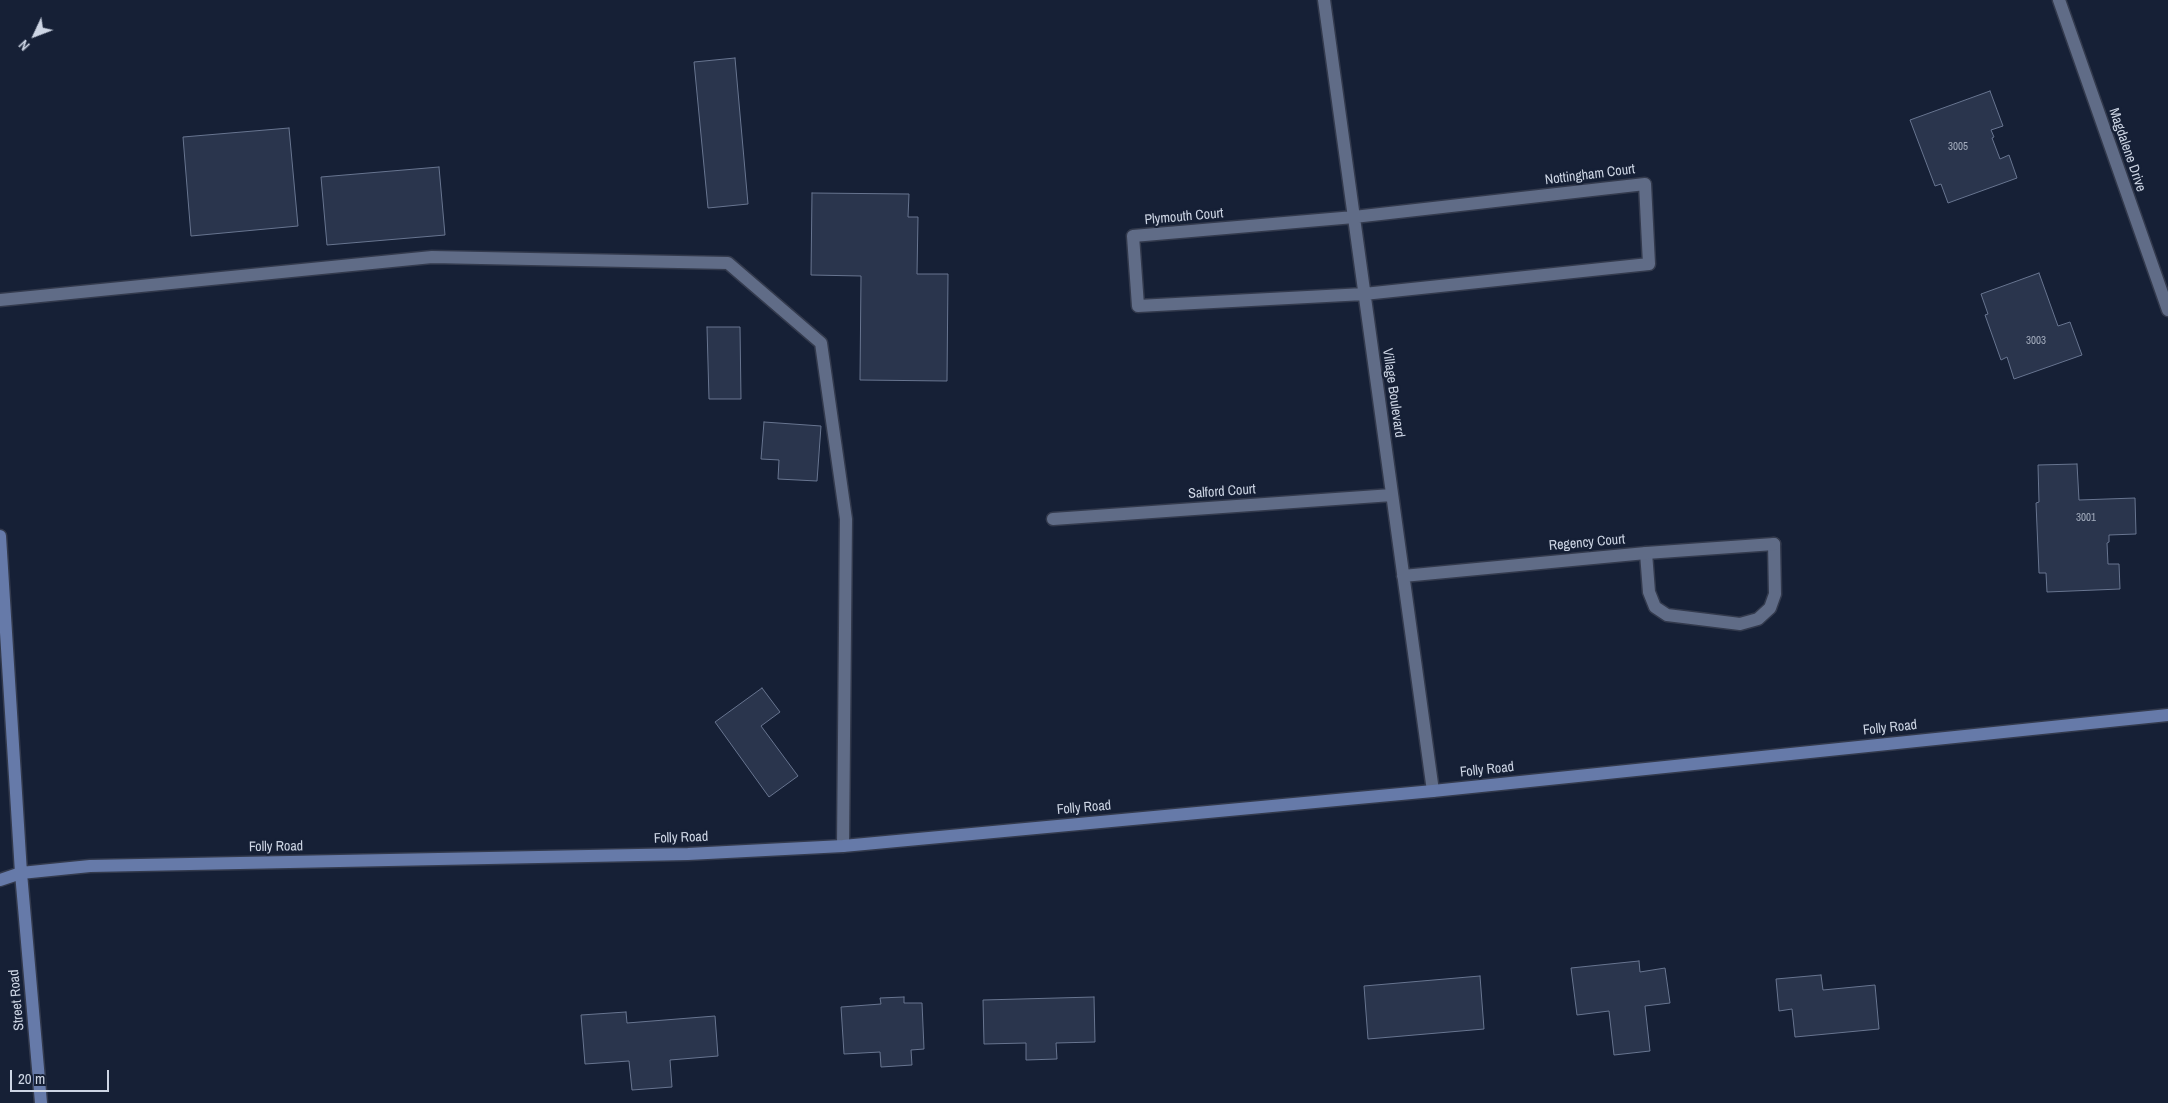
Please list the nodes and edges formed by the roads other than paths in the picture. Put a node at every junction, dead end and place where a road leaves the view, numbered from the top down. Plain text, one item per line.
1 (1324, 0) edge
2 (2059, 0) edge
3 (1354, 218) junction
4 (1364, 294) junction
5 (0, 300) edge
6 (2168, 310) edge
7 (1392, 495) junction
8 (1053, 519) dead end
9 (0, 536) edge
10 (1646, 553) junction
11 (1403, 576) junction
12 (2168, 715) edge
13 (1433, 791) junction
14 (843, 846) junction
15 (21, 873) junction
16 (0, 880) edge
17 (41, 1103) edge

1 - 3 street, Village Boulevard
2 - 6 street, Magdalene Drive
3 - 4 street, Village Boulevard
3 - 4 street, Plymouth Court
3 - 4 street, Nottingham Court
4 - 7 street, Village Boulevard
5 - 14 street
7 - 8 street, Salford Court
7 - 11 street, Village Boulevard
9 - 15 street, Street Road
10 - 10 street, Regency Court
10 - 11 street, Regency Court
11 - 13 street, Village Boulevard
12 - 13 street, Folly Road
13 - 14 street, Folly Road
14 - 15 street, Folly Road
15 - 16 street, Folly Road
15 - 17 street, Street Road

